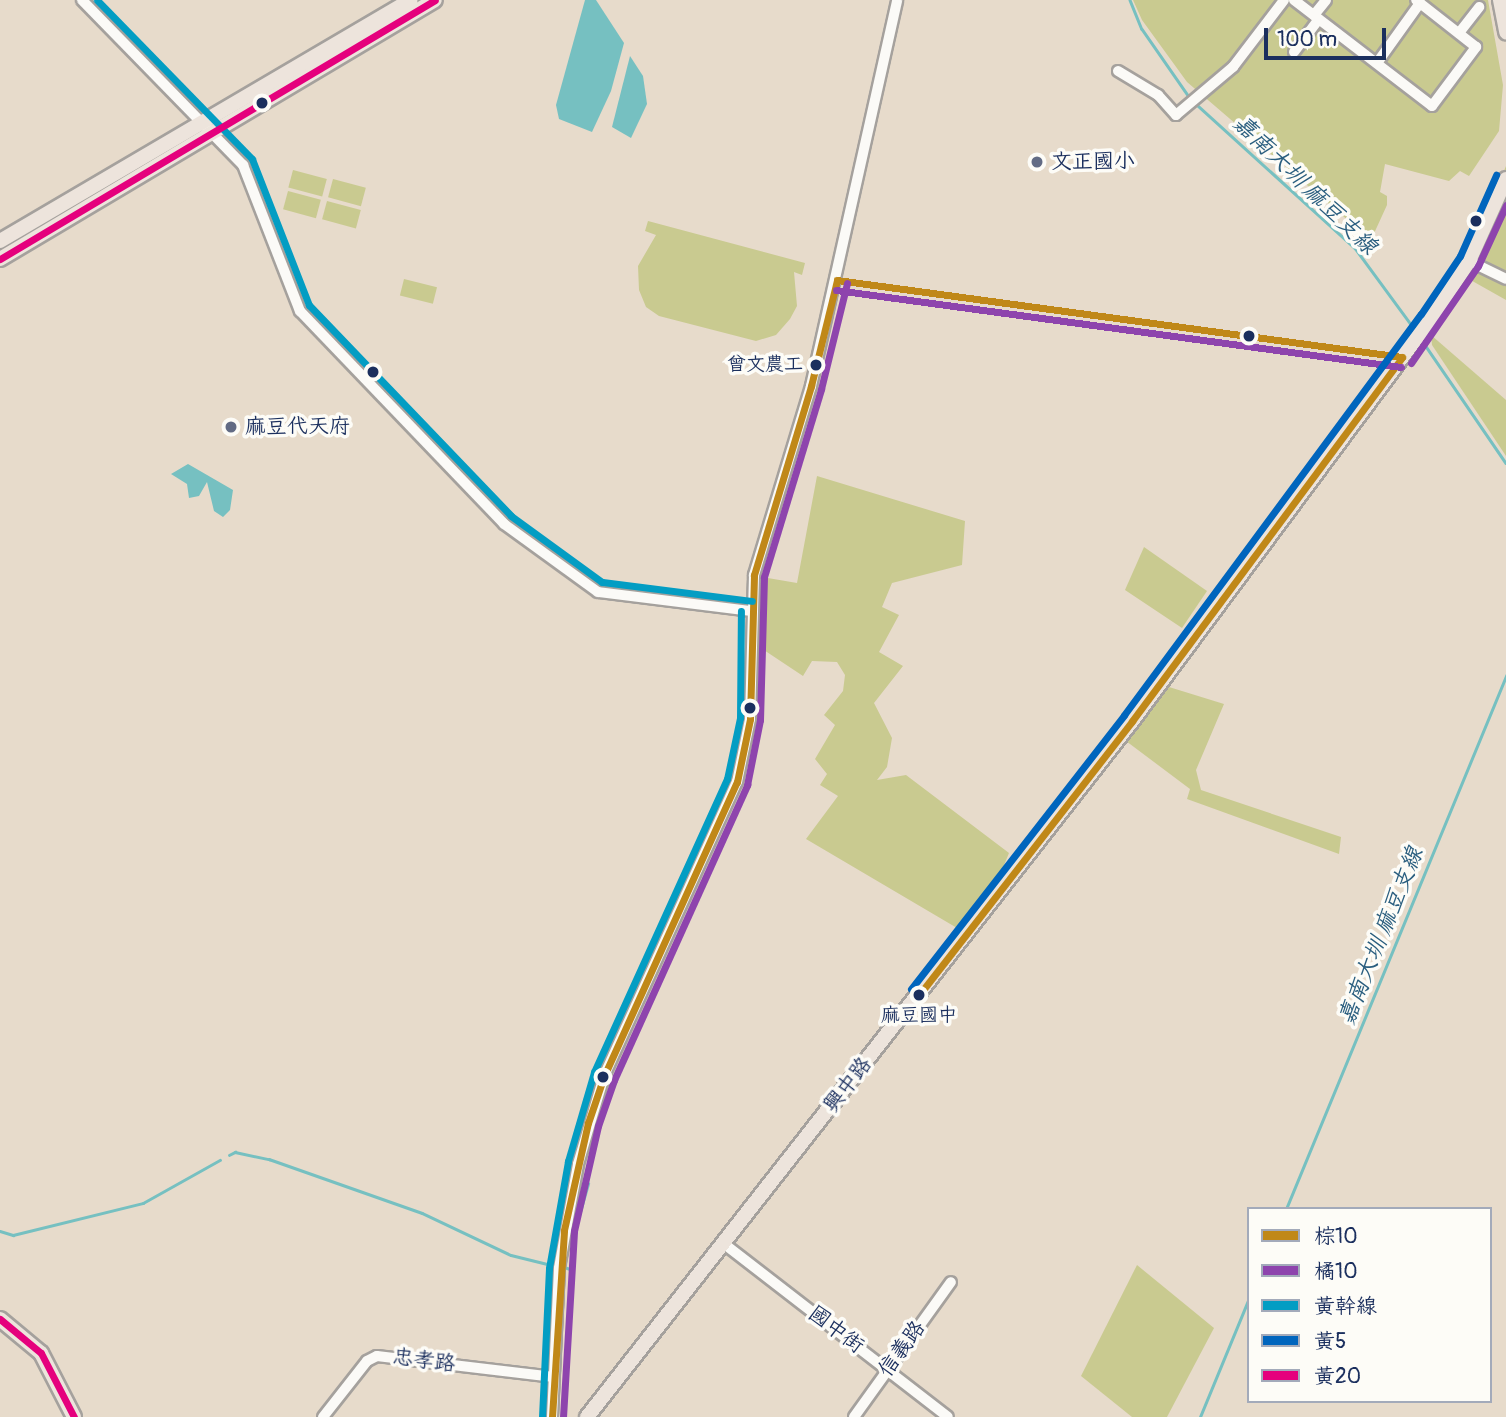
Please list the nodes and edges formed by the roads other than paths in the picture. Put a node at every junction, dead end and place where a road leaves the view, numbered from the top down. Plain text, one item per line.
1 (82, 0) edge
2 (410, 0) edge
3 (435, 0) edge
4 (897, 0) edge
5 (1284, 0) edge
6 (1294, 0) edge
7 (1326, 0) edge
8 (1500, 0) edge
9 (1418, 2) edge
10 (1479, 7) dead end
11 (1317, 17) junction
12 (1506, 32) edge
13 (1459, 33) junction
14 (1294, 52) dead end
15 (1377, 63) junction
16 (1118, 71) dead end
17 (206, 129) junction
18 (1506, 179) edge
19 (0, 241) edge
20 (0, 259) edge
21 (1469, 261) junction
22 (1506, 279) edge
23 (751, 611) junction
24 (723, 1243) junction
25 (951, 1282) dead end
26 (0, 1319) edge
27 (888, 1369) junction
28 (552, 1377) junction
29 (74, 1417) edge
30 (323, 1417) edge
31 (552, 1417) edge
32 (587, 1417) edge
33 (855, 1417) edge
34 (948, 1417) edge

1 - 17 street
2 - 17 main road
3 - 17 main road
4 - 23 street
5 - 16 street
6 - 11 street
7 - 11 street
8 - 12 main road
9 - 13 street
9 - 15 street
10 - 13 street
11 - 14 street
11 - 15 street
13 - 15 street
17 - 19 main road
17 - 20 main road
17 - 23 street
18 - 21 main road, 興中路
21 - 22 street
21 - 24 main road, 興中路
23 - 28 street
24 - 27 street, 國中街
24 - 32 main road, 興中路
25 - 27 street, 信義路
26 - 29 main road
27 - 33 street, 信義路
27 - 34 street, 國中街
28 - 30 street, 忠孝路
28 - 31 street

